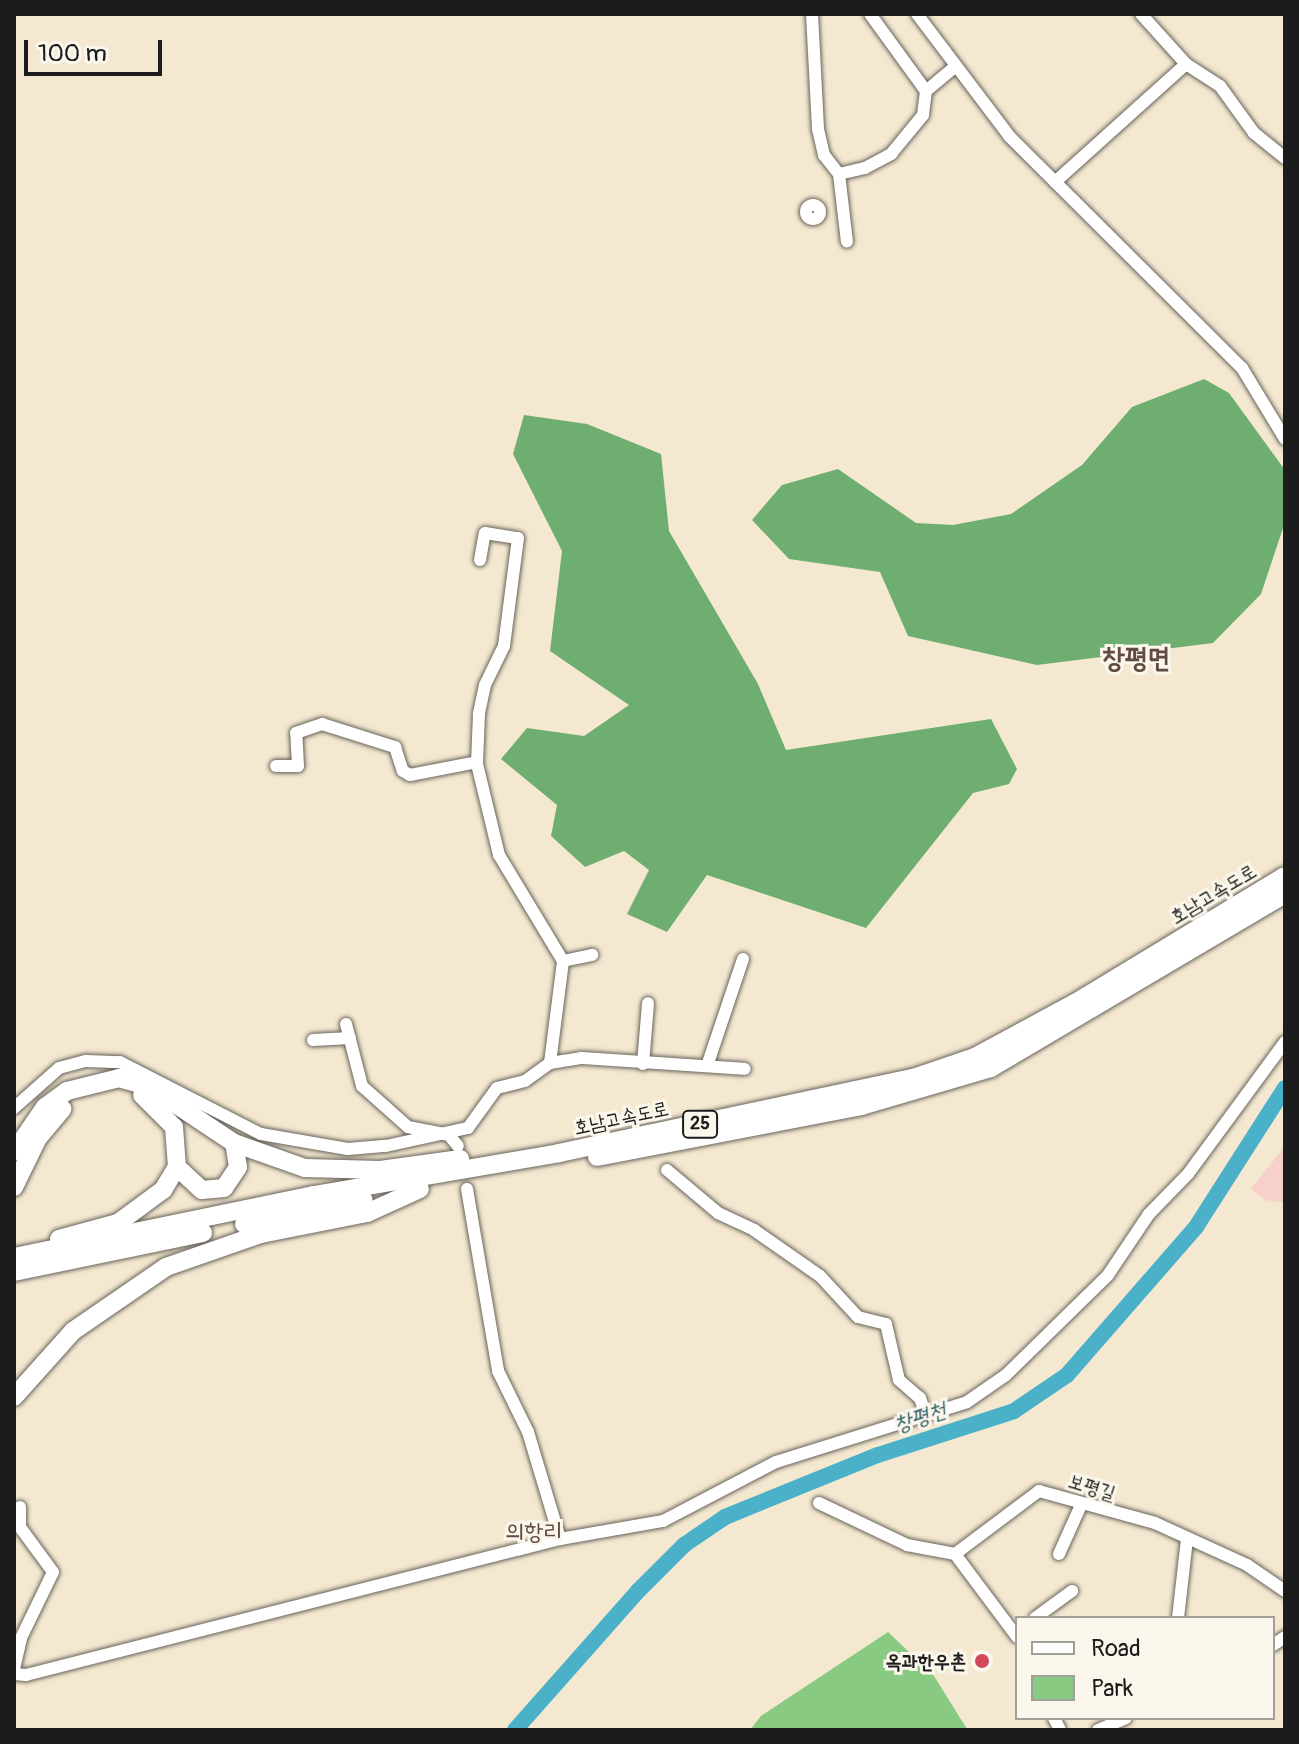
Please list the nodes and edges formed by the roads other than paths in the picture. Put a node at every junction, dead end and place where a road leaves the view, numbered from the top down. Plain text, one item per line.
1 (812, 14) edge
2 (870, 14) edge
3 (917, 14) edge
4 (1141, 14) edge
5 (1186, 64) junction
6 (955, 67) junction
7 (926, 91) junction
8 (1285, 158) edge
9 (839, 174) junction
10 (1055, 182) junction
11 (842, 209) junction
12 (821, 211) dead end
13 (847, 242) dead end
14 (1285, 439) edge
15 (480, 560) dead end
16 (477, 762) junction
17 (276, 766) dead end
18 (1285, 876) edge
19 (1285, 894) edge
20 (592, 955) dead end
21 (743, 959) dead end
22 (563, 961) junction
23 (648, 1003) dead end
24 (346, 1024) dead end
25 (350, 1038) junction
26 (313, 1040) dead end
27 (1285, 1042) edge
28 (550, 1063) junction
29 (643, 1064) junction
30 (707, 1066) junction
31 (745, 1069) dead end
32 (14, 1108) edge
33 (449, 1135) junction
34 (234, 1143) junction
35 (458, 1146) dead end
36 (14, 1152) edge
37 (559, 1153) junction
38 (177, 1167) junction
39 (667, 1170) dead end
40 (14, 1187) edge
41 (420, 1189) junction
42 (467, 1189) dead end
43 (70, 1249) junction
44 (14, 1251) edge
45 (14, 1257) edge
46 (14, 1272) edge
47 (14, 1397) edge
48 (926, 1415) junction
49 (819, 1503) dead end
50 (1081, 1505) junction
51 (20, 1507) dead end
52 (560, 1539) junction
53 (1187, 1539) junction
54 (955, 1554) junction
55 (1059, 1554) dead end
56 (1072, 1591) dead end
57 (1285, 1591) edge
58 (1038, 1616) edge
59 (1178, 1616) edge
60 (1015, 1633) edge
61 (14, 1672) edge
62 (1121, 1720) edge
63 (1098, 1730) edge

1 - 9 street
2 - 7 street
3 - 6 street
4 - 5 street
5 - 8 street
5 - 10 street
6 - 7 street
6 - 10 street
7 - 9 street
9 - 11 street
10 - 14 street
11 - 12 street
11 - 13 street
15 - 16 street
16 - 17 street
16 - 22 street
18 - 37 highway, 호남고속도로 / 25
19 - 41 highway, 호남고속도로 / 25
20 - 22 street
21 - 30 street
22 - 28 street
23 - 29 street
24 - 25 street
25 - 26 street
25 - 33 street
27 - 48 street
28 - 29 street
28 - 33 street
29 - 30 street
30 - 31 street
32 - 33 street
33 - 35 street
34 - 36 highway
34 - 37 highway
34 - 38 highway
37 - 43 highway, 호남고속도로 / 25
38 - 40 highway
38 - 43 highway
39 - 48 street
41 - 43 highway, 호남고속도로 / 25
41 - 47 highway
42 - 52 street
43 - 44 highway, 25
43 - 45 highway, 호남고속도로 / 25
43 - 46 highway, 호남고속도로 / 25
48 - 52 street
49 - 54 street
50 - 53 street, 보평길
50 - 54 street, 보평길
50 - 55 street
51 - 61 street
52 - 61 street
53 - 57 street, 보평길
53 - 59 street
54 - 60 street
56 - 58 street
62 - 63 street

